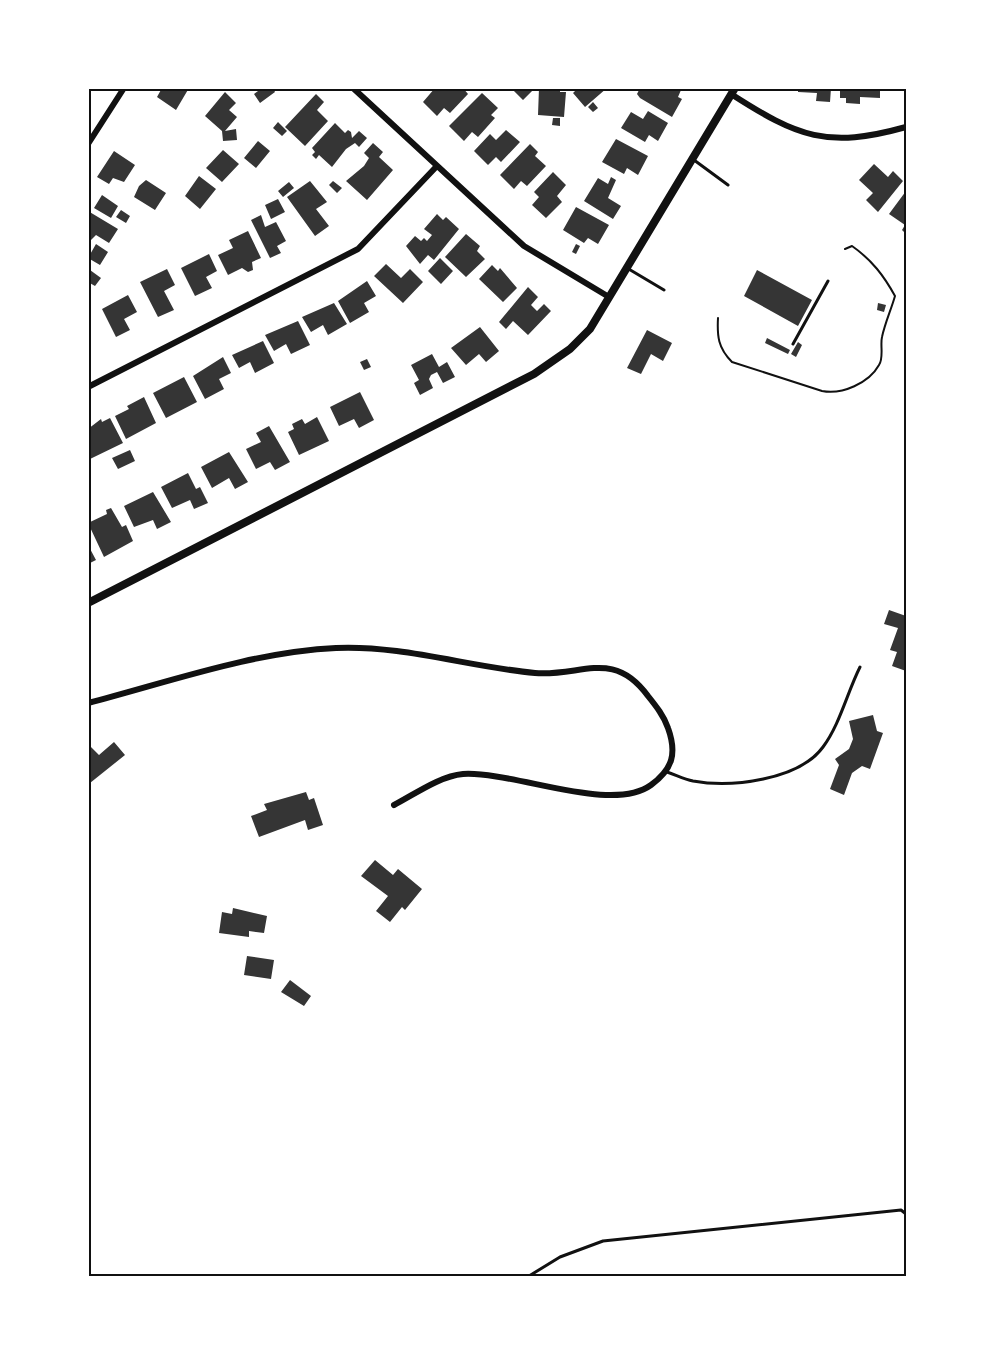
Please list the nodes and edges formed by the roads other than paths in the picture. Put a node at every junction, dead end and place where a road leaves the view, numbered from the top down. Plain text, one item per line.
1 (124, 88) edge
2 (352, 88) edge
3 (733, 91) edge
4 (906, 126) edge
5 (88, 144) edge
6 (692, 159) junction
7 (436, 167) junction
8 (728, 185) dead end
9 (627, 268) junction
10 (828, 281) dead end
11 (664, 290) dead end
12 (609, 297) junction
13 (793, 344) dead end
14 (88, 387) edge
15 (88, 603) edge
16 (860, 667) dead end
17 (88, 703) edge
18 (667, 772) junction
19 (394, 805) dead end
20 (906, 1214) edge
21 (529, 1276) edge

1 - 5 street
2 - 7 street
3 - 4 street
3 - 6 street
6 - 8 lane
6 - 9 street
7 - 12 street
7 - 14 street
9 - 11 lane
9 - 12 street
10 - 13 lane
12 - 15 street
16 - 18 lane
17 - 18 street
18 - 19 street
20 - 21 lane

